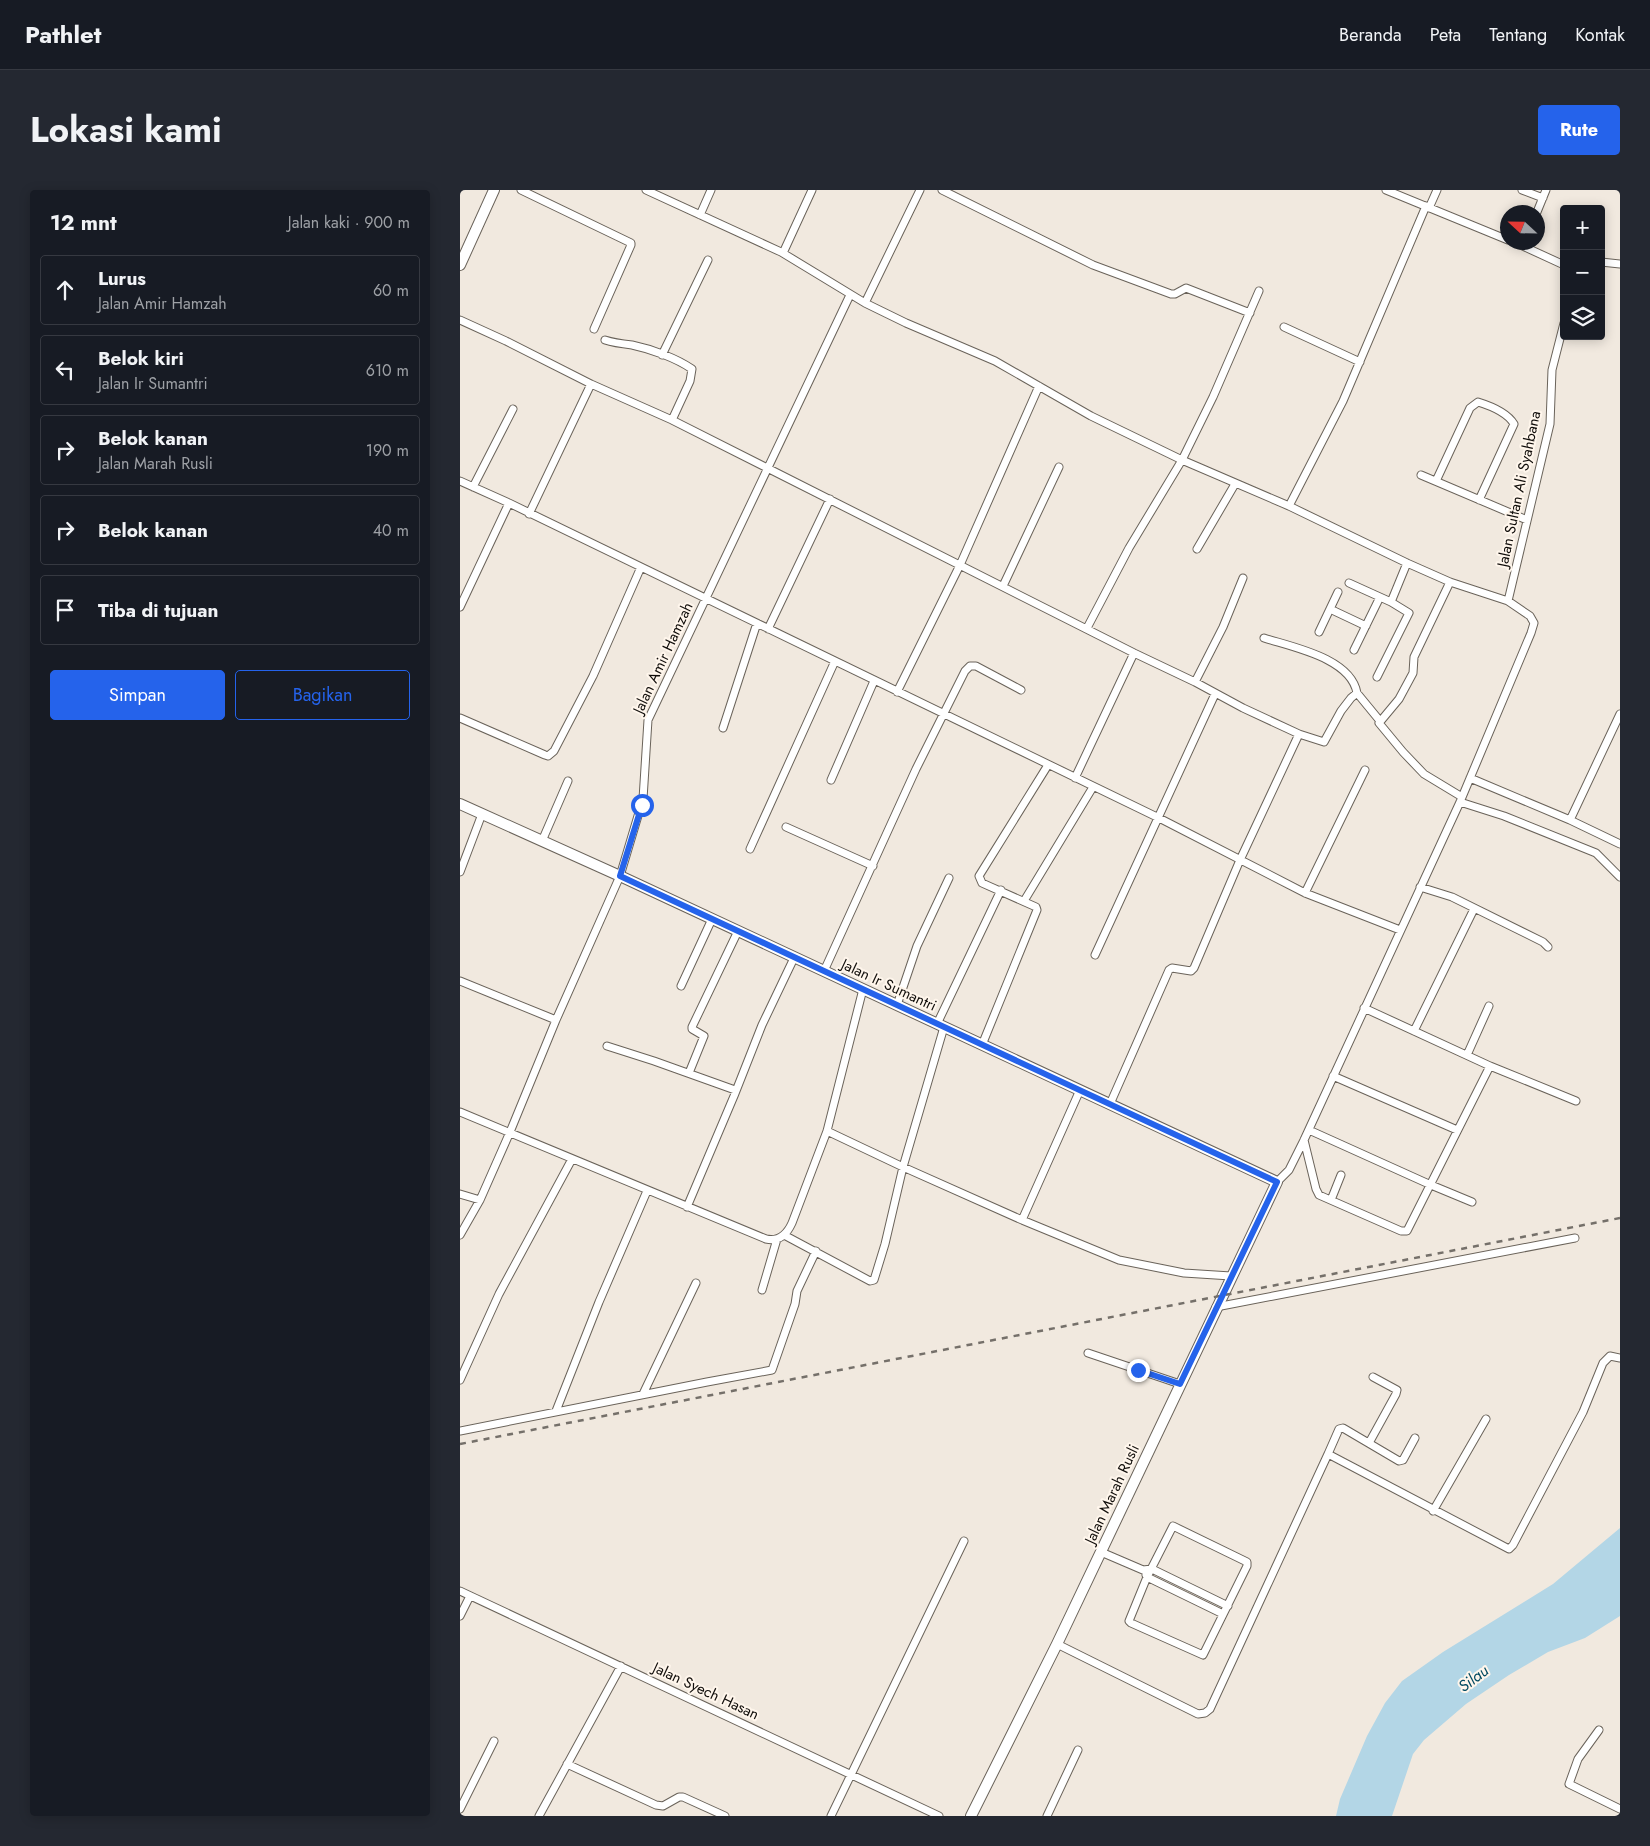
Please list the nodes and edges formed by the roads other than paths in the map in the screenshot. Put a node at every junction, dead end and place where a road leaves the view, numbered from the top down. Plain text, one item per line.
1 (494, 190) edge
2 (521, 190) edge
3 (646, 190) edge
4 (711, 190) edge
5 (812, 190) edge
6 (920, 190) edge
7 (942, 190) edge
8 (1386, 190) edge
9 (1437, 190) edge
10 (1522, 190) edge
11 (1546, 190) edge
12 (1543, 198) junction
13 (1540, 205) edge
14 (1428, 207) junction
15 (700, 215) junction
16 (1500, 237) edge
17 (1535, 250) edge
18 (783, 254) junction
19 (708, 260) dead end
20 (1605, 262) edge
21 (1560, 263) edge
22 (1620, 264) edge
23 (460, 265) edge
24 (1259, 291) dead end
25 (850, 296) junction
26 (865, 303) junction
27 (1250, 313) junction
28 (460, 320) edge
29 (1284, 327) dead end
30 (594, 328) dead end
31 (1560, 339) edge
32 (605, 340) dead end
33 (662, 355) junction
34 (1360, 362) junction
35 (591, 384) junction
36 (1039, 386) junction
37 (513, 409) dead end
38 (672, 420) junction
39 (1182, 460) junction
40 (1059, 467) dead end
41 (767, 468) junction
42 (1421, 475) dead end
43 (460, 481) edge
44 (1436, 481) junction
45 (1235, 484) junction
46 (474, 488) junction
47 (830, 500) junction
48 (1478, 500) junction
49 (509, 503) junction
50 (1290, 506) junction
51 (528, 514) junction
52 (1527, 520) junction
53 (1197, 549) dead end
54 (1407, 563) junction
55 (960, 565) junction
56 (640, 567) junction
57 (1244, 578) dead end
58 (1450, 582) junction
59 (1349, 583) dead end
60 (1003, 586) junction
61 (460, 588) edge
62 (467, 591) junction
63 (1338, 592) dead end
64 (1380, 597) junction
65 (706, 598) junction
66 (1508, 601) junction
67 (1391, 602) junction
68 (460, 607) edge
69 (1330, 610) junction
70 (757, 623) junction
71 (1366, 626) junction
72 (1087, 628) junction
73 (768, 629) junction
74 (1319, 632) dead end
75 (1264, 638) dead end
76 (1354, 650) dead end
77 (1134, 653) junction
78 (835, 661) junction
79 (1377, 677) dead end
80 (874, 681) junction
81 (1195, 682) junction
82 (1021, 690) dead end
83 (897, 692) junction
84 (1357, 693) junction
85 (1216, 694) junction
86 (942, 714) junction
87 (1620, 714) edge
88 (460, 718) edge
89 (1380, 722) junction
90 (723, 728) dead end
91 (1299, 734) junction
92 (1048, 765) junction
93 (1364, 770) dead end
94 (1075, 778) junction
95 (1470, 778) junction
96 (831, 780) dead end
97 (568, 781) dead end
98 (1093, 787) junction
99 (1461, 800) junction
100 (460, 804) edge
101 (482, 814) junction
102 (1159, 818) junction
103 (1570, 820) junction
104 (786, 827) dead end
105 (542, 842) junction
106 (1620, 844) edge
107 (750, 849) dead end
108 (1240, 860) junction
109 (873, 866) junction
110 (460, 872) edge
111 (620, 876) junction
112 (1620, 877) edge
113 (949, 878) dead end
114 (1420, 887) junction
115 (1001, 890) junction
116 (1304, 893) junction
117 (1024, 901) junction
118 (1474, 909) junction
119 (712, 919) junction
120 (1400, 930) junction
121 (738, 932) junction
122 (1548, 947) dead end
123 (1095, 955) dead end
124 (794, 958) junction
125 (824, 971) junction
126 (460, 981) edge
127 (682, 986) dead end
128 (863, 989) junction
129 (897, 1005) junction
130 (1489, 1006) dead end
131 (1364, 1008) junction
132 (556, 1020) junction
133 (941, 1026) junction
134 (1414, 1031) junction
135 (982, 1045) junction
136 (607, 1046) dead end
137 (1467, 1055) junction
138 (1490, 1066) junction
139 (689, 1073) junction
140 (1333, 1076) junction
141 (735, 1090) junction
142 (1080, 1090) junction
143 (1576, 1101) dead end
144 (1110, 1104) junction
145 (460, 1112) edge
146 (1309, 1130) junction
147 (1456, 1130) junction
148 (827, 1131) junction
149 (510, 1132) junction
150 (1304, 1140) junction
151 (572, 1159) junction
152 (904, 1167) junction
153 (1341, 1175) dead end
154 (1277, 1182) junction
155 (1430, 1185) junction
156 (647, 1191) junction
157 (460, 1194) edge
158 (480, 1200) junction
159 (1331, 1200) junction
160 (1472, 1202) dead end
161 (687, 1207) junction
162 (1022, 1220) junction
163 (460, 1235) edge
164 (784, 1235) junction
165 (1575, 1238) dead end
166 (777, 1239) junction
167 (816, 1251) junction
168 (1231, 1276) junction
169 (696, 1283) dead end
170 (762, 1290) dead end
171 (1216, 1308) junction
172 (1088, 1353) dead end
173 (1620, 1358) edge
174 (1373, 1377) dead end
175 (460, 1380) edge
176 (1180, 1384) junction
177 (643, 1394) junction
178 (556, 1411) junction
179 (1486, 1419) dead end
180 (460, 1430) edge
181 (1415, 1438) dead end
182 (1369, 1443) junction
183 (1328, 1454) junction
184 (1433, 1510) junction
185 (964, 1541) dead end
186 (1101, 1552) junction
187 (1152, 1569) junction
188 (1145, 1573) junction
189 (460, 1591) edge
190 (470, 1596) junction
191 (1228, 1606) junction
192 (1223, 1614) junction
193 (460, 1616) edge
194 (1057, 1644) junction
195 (621, 1666) junction
196 (1599, 1730) dead end
197 (494, 1741) dead end
198 (1078, 1750) dead end
199 (568, 1764) junction
200 (850, 1775) junction
201 (460, 1809) edge
202 (1620, 1809) edge
203 (539, 1816) edge
204 (725, 1816) edge
205 (831, 1816) edge
206 (939, 1816) edge
207 (971, 1816) edge
208 (1048, 1816) edge

1 - 23 main road
2 - 30 street
3 - 15 street
4 - 15 street
5 - 18 street
6 - 26 street
7 - 27 street
8 - 14 street
9 - 14 street
10 - 12 street
11 - 12 street
12 - 13 street
14 - 16 street
14 - 34 street
15 - 18 street
17 - 21 street
18 - 25 street
19 - 33 street
20 - 22 street
24 - 27 street
25 - 26 street
25 - 41 street, Jalan Amir Hamzah
26 - 36 street
27 - 39 street
28 - 35 street
29 - 34 street
31 - 52 street, Jalan Sultan Ali Syahbana
32 - 33 street
33 - 38 street
34 - 50 street
35 - 38 street
35 - 51 street
36 - 39 street
36 - 55 street
37 - 46 street
38 - 41 street
39 - 45 street
39 - 72 street
40 - 60 street
41 - 47 street
41 - 65 street, Jalan Amir Hamzah
42 - 44 street
43 - 46 street
44 - 48 street
44 - 48 street
45 - 50 street
45 - 53 street
46 - 49 street
47 - 55 street
47 - 73 street
48 - 52 street
49 - 51 street
49 - 62 street
50 - 54 street
51 - 56 street
52 - 66 street, Jalan Sultan Ali Syahbana
54 - 58 street
54 - 67 street
55 - 60 street
55 - 83 street
56 - 65 street
56 - 88 street
57 - 81 street
58 - 66 street
58 - 89 street
59 - 64 street
60 - 72 street
61 - 62 street
62 - 68 street
63 - 69 street
64 - 67 street
64 - 71 street
65 - 70 street
65 - 111 street, Jalan Amir Hamzah
66 - 95 street
67 - 79 street
69 - 71 street
69 - 74 street
70 - 73 street
70 - 90 street
71 - 76 street
72 - 77 street
73 - 78 street
75 - 84 street
77 - 81 street
77 - 94 street
78 - 80 street
78 - 107 street
80 - 83 street
80 - 96 street
81 - 85 street
82 - 86 street
83 - 86 street
84 - 89 street
84 - 91 street
85 - 91 street
85 - 102 street
86 - 92 street
86 - 109 street
87 - 103 street
89 - 99 street
91 - 108 street
92 - 94 street
92 - 115 street
93 - 116 street
94 - 98 street
95 - 99 street
95 - 103 street
97 - 105 street
98 - 102 street
98 - 117 street
99 - 112 street
99 - 114 street
100 - 101 main road, Jalan Ir Sumantri
101 - 105 main road, Jalan Ir Sumantri
101 - 110 street
102 - 108 street
102 - 123 street
103 - 106 street
104 - 109 street
105 - 111 main road, Jalan Ir Sumantri
108 - 116 street
108 - 144 street
109 - 125 street
111 - 119 main road, Jalan Ir Sumantri
111 - 132 street, Jalan Amir Hamzah
113 - 129 street
114 - 118 street
114 - 120 street
115 - 117 street
115 - 133 street
116 - 120 street
117 - 135 street
118 - 122 street
118 - 134 street
119 - 121 main road, Jalan Ir Sumantri
119 - 127 street
120 - 131 street
121 - 124 main road, Jalan Ir Sumantri
121 - 139 street
124 - 125 main road, Jalan Ir Sumantri
124 - 141 street
125 - 128 main road, Jalan Ir Sumantri
126 - 132 street
128 - 129 main road, Jalan Ir Sumantri
128 - 148 street
129 - 133 main road, Jalan Ir Sumantri
130 - 137 street
131 - 134 street
131 - 140 street
132 - 149 street, Jalan Amir Hamzah
133 - 135 main road, Jalan Ir Sumantri
133 - 152 street
134 - 137 street
135 - 142 main road, Jalan Ir Sumantri
136 - 139 street
137 - 138 street
138 - 143 street
138 - 147 street
139 - 141 street
140 - 146 street
140 - 147 street
141 - 161 street
142 - 144 main road, Jalan Ir Sumantri
142 - 162 street
144 - 154 main road, Jalan Ir Sumantri
145 - 149 street
146 - 150 street
146 - 155 street
147 - 155 street
148 - 152 street
148 - 164 street
149 - 151 street
149 - 158 street, Jalan Amir Hamzah
150 - 154 street
150 - 159 street
151 - 156 street
151 - 175 street
152 - 162 street
152 - 167 street
153 - 159 street
154 - 168 main road, Jalan Marah Rusli
155 - 159 street
155 - 160 street
156 - 161 street
156 - 178 street
157 - 158 street
158 - 163 street, Jalan Amir Hamzah
161 - 166 street
162 - 168 street
164 - 166 street
164 - 167 street
165 - 171 street
166 - 170 street
167 - 177 street
168 - 171 main road, Jalan Marah Rusli
169 - 177 street
171 - 176 main road, Jalan Marah Rusli
172 - 176 street
173 - 184 street
174 - 182 street
176 - 186 main road, Jalan Marah Rusli
177 - 178 street
178 - 180 street
179 - 184 street
181 - 182 street
182 - 183 street
183 - 184 street
183 - 194 street
185 - 200 street
186 - 188 street
186 - 194 main road, Jalan Marah Rusli
187 - 188 street
187 - 191 street
187 - 191 street
188 - 192 street
188 - 192 street
189 - 190 street, Jalan Syech Hasan
190 - 193 street
190 - 195 street, Jalan Syech Hasan
191 - 192 street
194 - 207 main road, Jalan Marah Rusli
195 - 199 street
195 - 200 street, Jalan Syech Hasan
196 - 202 street
197 - 201 street
198 - 208 street
199 - 203 street
199 - 204 street
200 - 205 street
200 - 206 street, Jalan Syech Hasan

